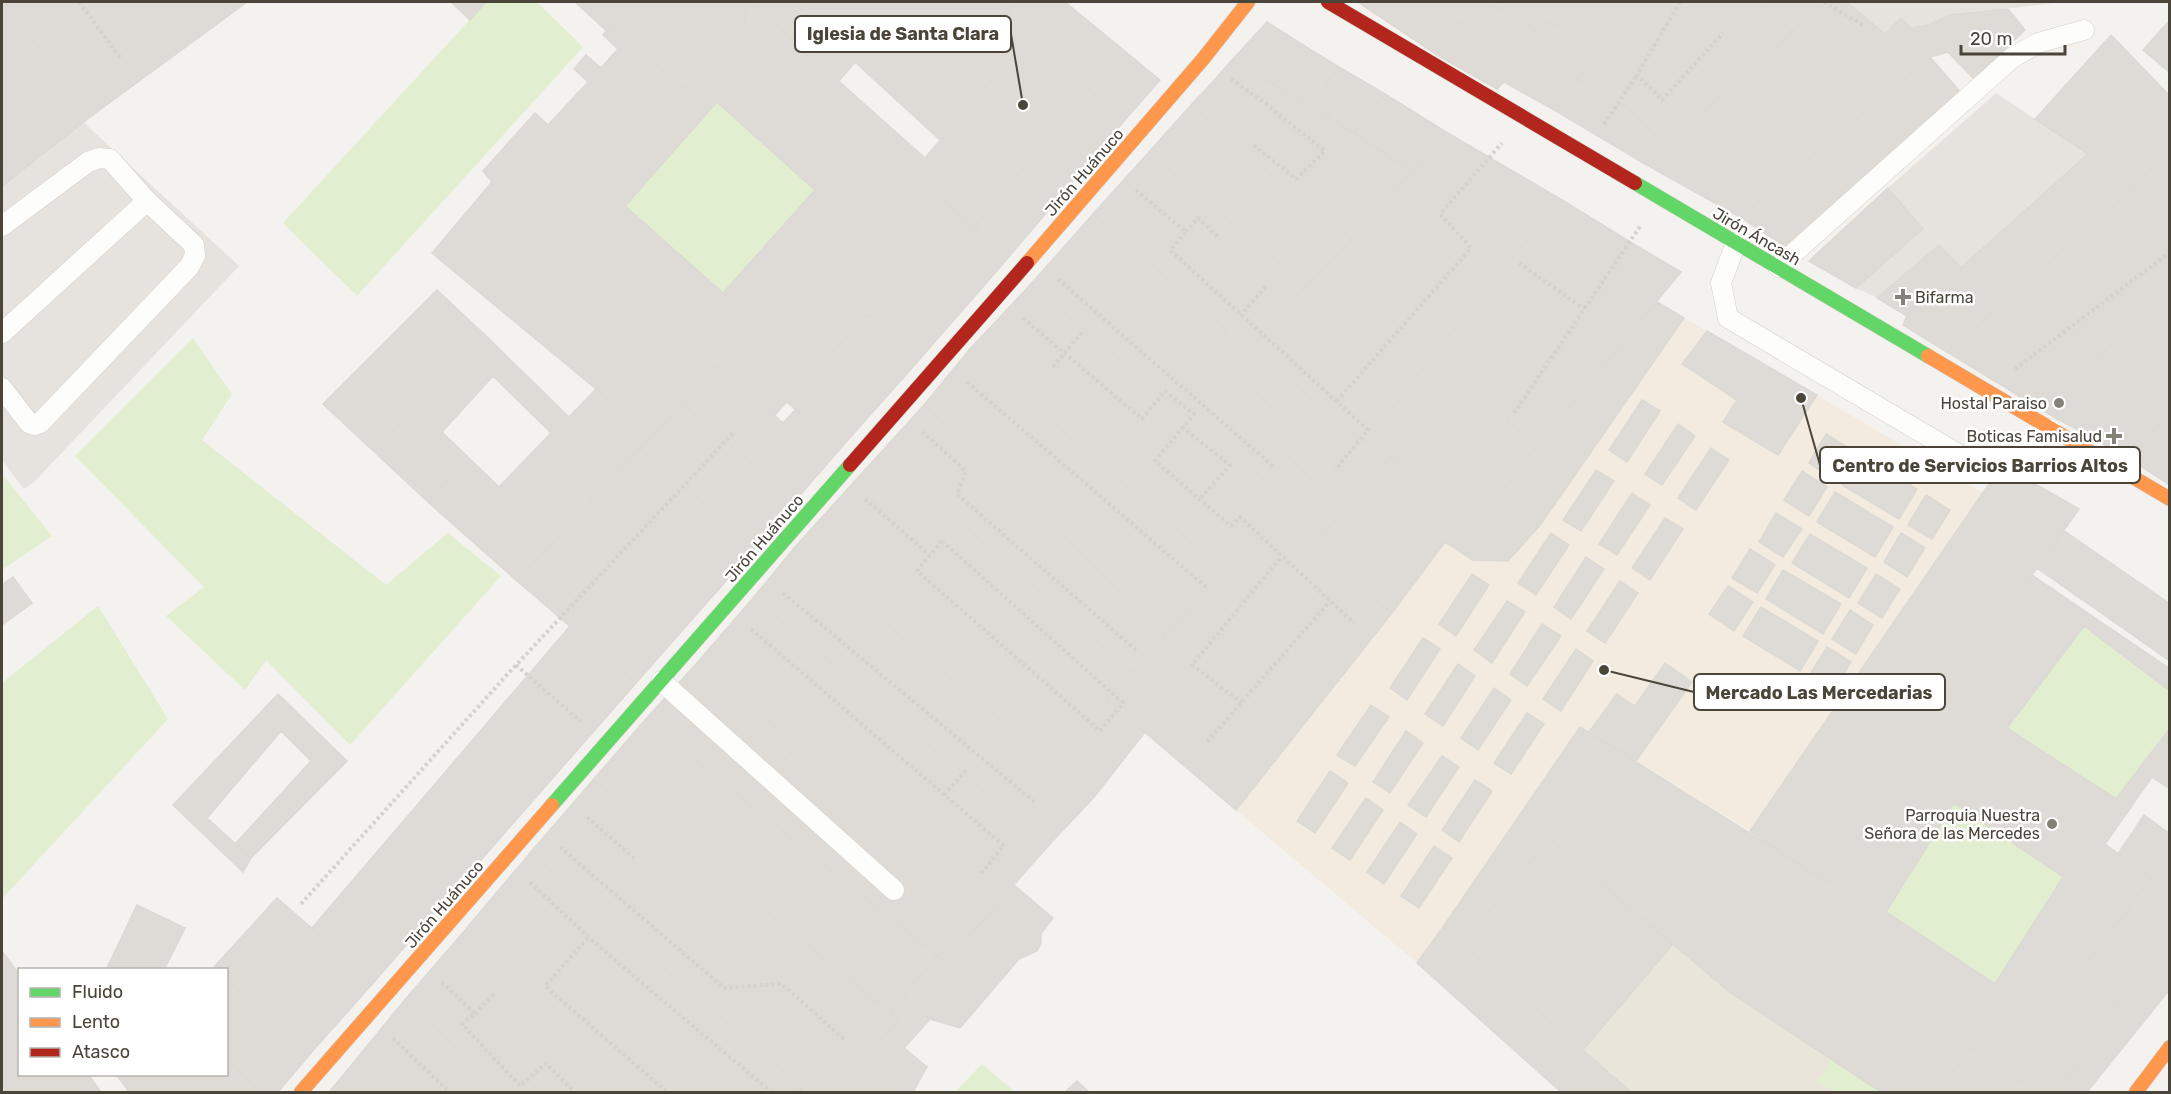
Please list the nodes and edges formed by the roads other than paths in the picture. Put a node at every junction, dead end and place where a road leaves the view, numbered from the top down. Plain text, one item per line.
1 (1248, 2) edge
2 (1328, 2) edge
3 (2084, 30) dead end
4 (147, 201) junction
5 (2, 226) edge
6 (1736, 243) junction
7 (1778, 267) junction
8 (2, 333) edge
9 (2, 388) edge
10 (2051, 429) junction
11 (2169, 499) edge
12 (661, 681) junction
13 (894, 890) dead end
14 (2169, 1047) edge
15 (301, 1092) edge
16 (2136, 1092) edge

1 - 12 street, Jirón Huánuco
2 - 6 street, Jirón Áncash
3 - 7 lane
4 - 5 lane
4 - 8 lane
4 - 9 lane
6 - 7 street, Jirón Áncash
6 - 10 lane
7 - 10 street, Jirón Áncash
10 - 11 street, Jirón Áncash
12 - 13 lane
12 - 15 street, Jirón Huánuco
14 - 16 street

